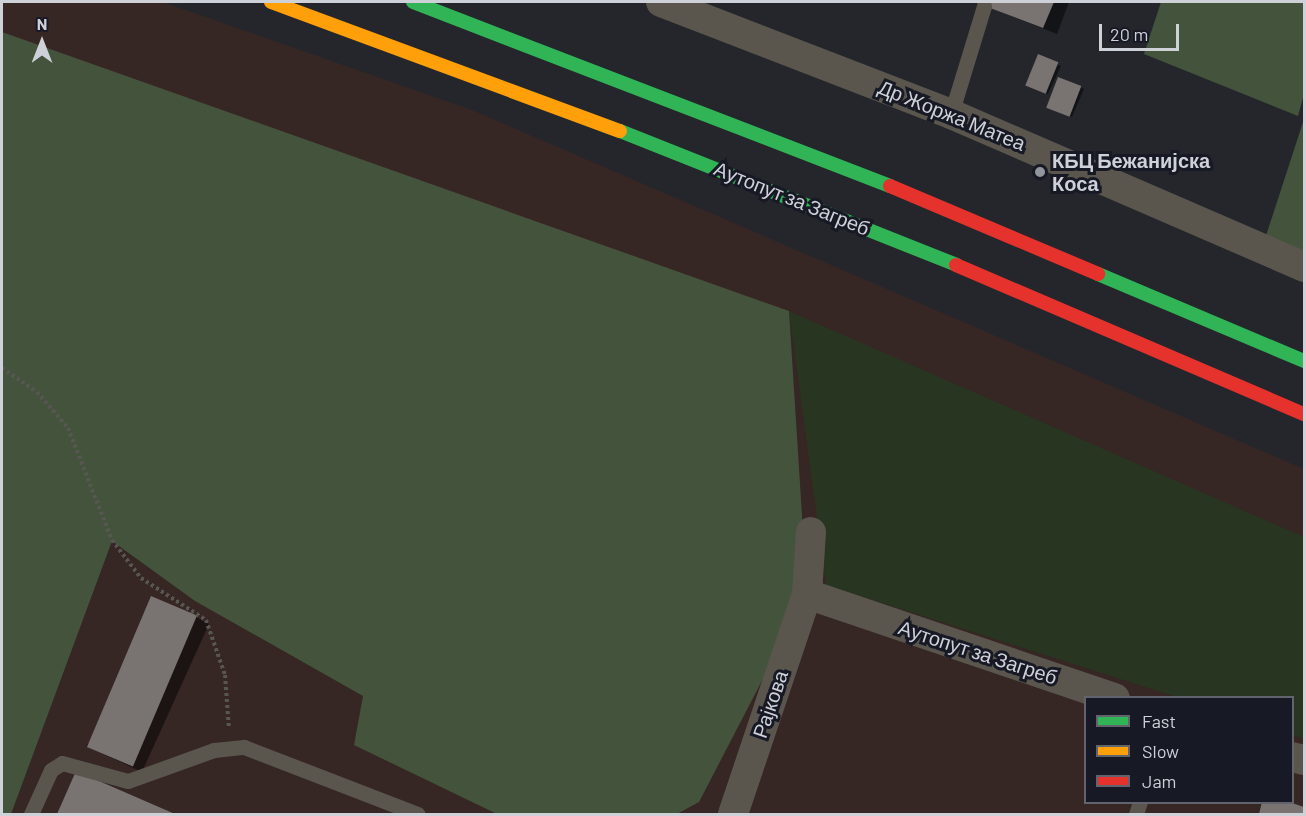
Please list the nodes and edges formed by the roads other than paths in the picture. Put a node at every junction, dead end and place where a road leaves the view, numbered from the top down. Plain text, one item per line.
1 (271, 2) edge
2 (413, 2) edge
3 (661, 2) edge
4 (984, 6) dead end
5 (951, 114) junction
6 (1305, 267) edge
7 (1305, 361) edge
8 (1305, 414) edge
9 (811, 532) dead end
10 (807, 594) junction
11 (1109, 696) edge
12 (31, 814) edge
13 (418, 814) edge
14 (733, 814) edge

1 - 8 highway, Аутопут за Загреб
2 - 7 highway
3 - 5 street, Др Жоржа Матеа
4 - 5 lane
5 - 6 street, Др Жоржа Матеа
9 - 10 street, Рајкова
10 - 11 street, Аутопут за Загреб
10 - 14 street, Рајкова
12 - 13 lane

